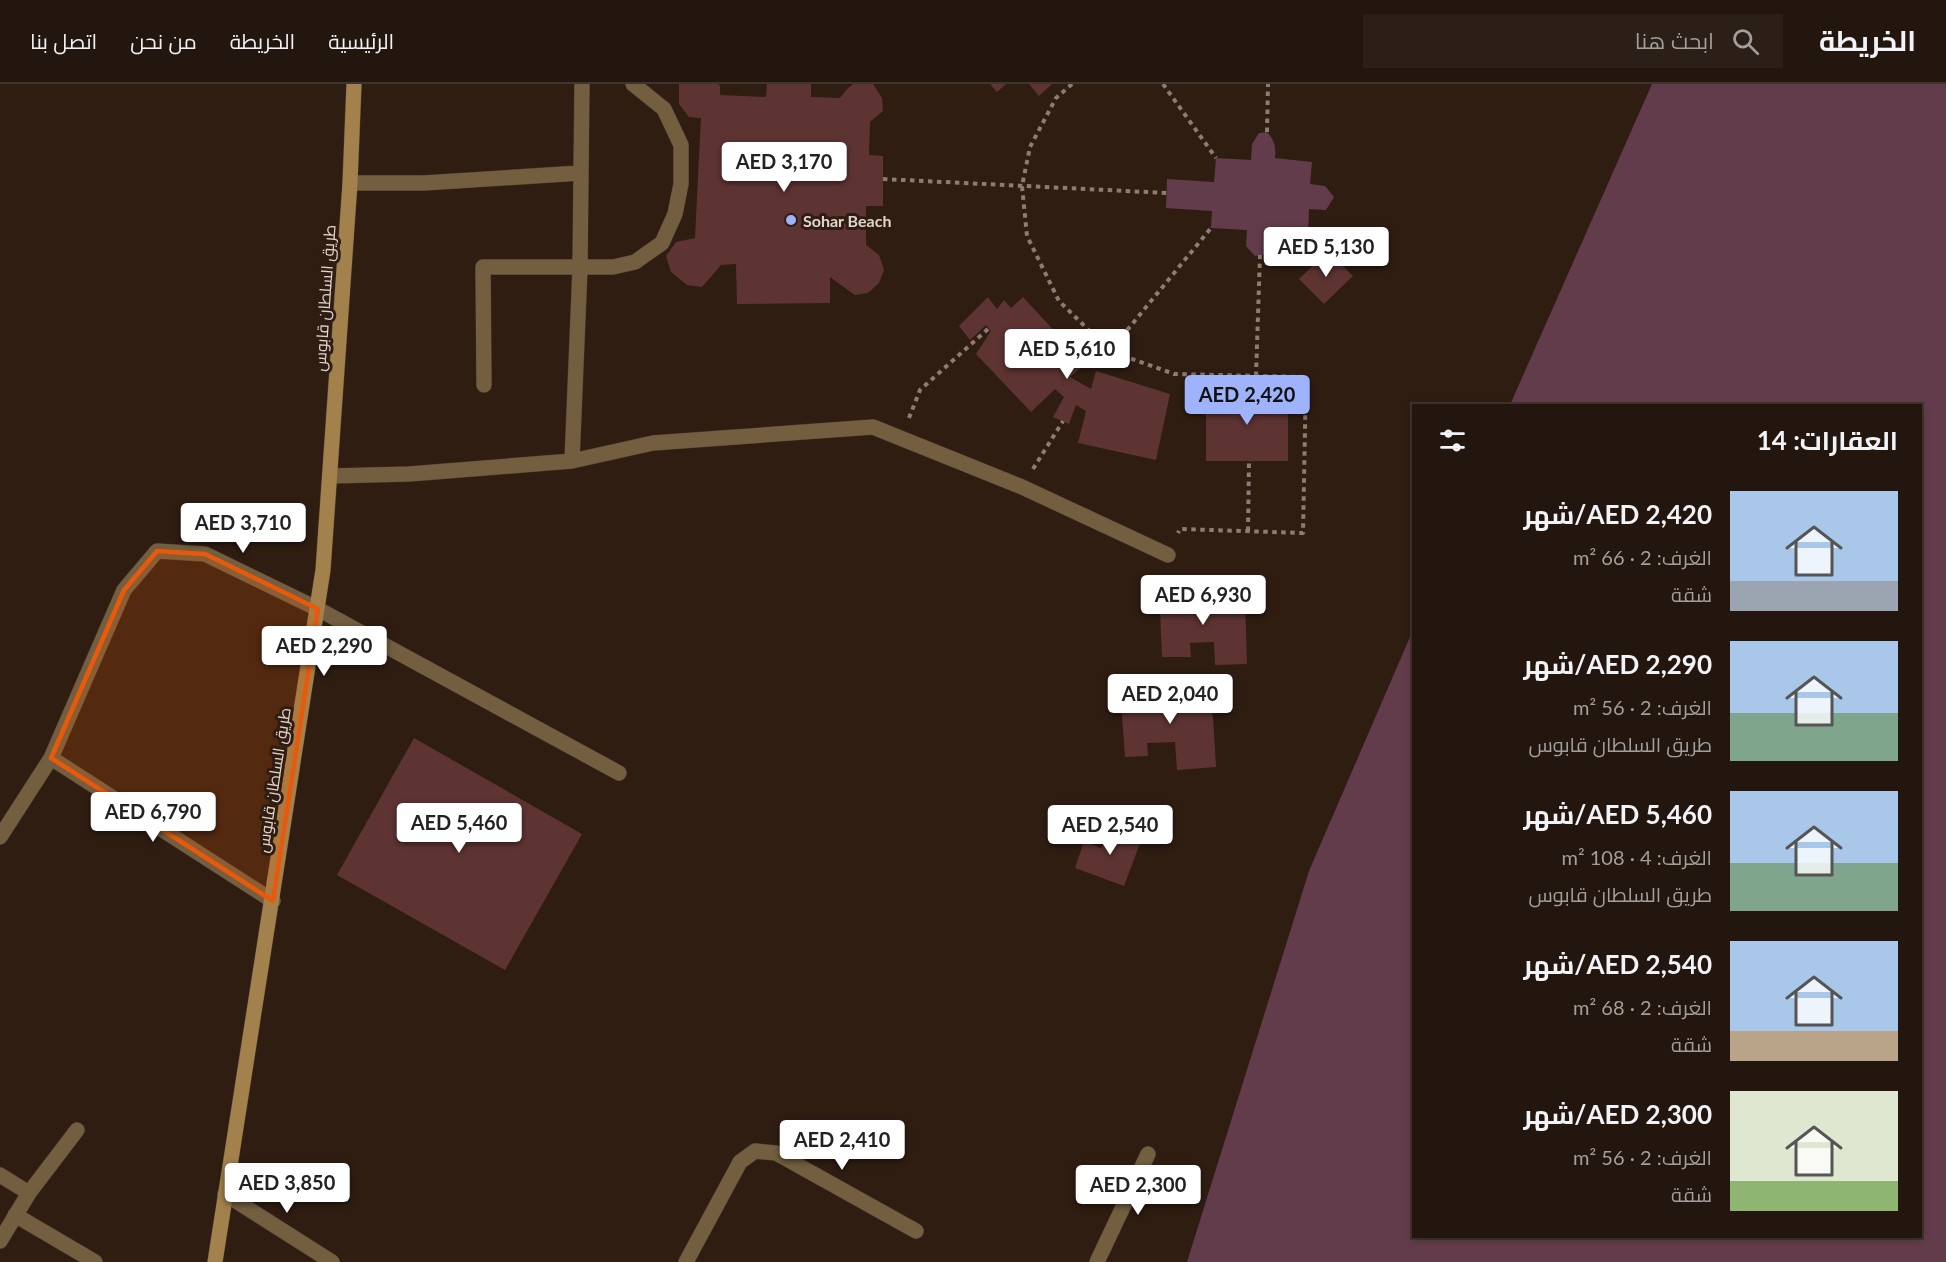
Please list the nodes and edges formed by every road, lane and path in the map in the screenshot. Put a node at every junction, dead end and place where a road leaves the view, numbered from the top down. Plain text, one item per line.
1 (354, 84) edge
2 (582, 84) edge
3 (633, 84) edge
4 (1072, 84) edge
5 (1163, 84) edge
6 (1268, 84) edge
7 (1267, 132) dead end
8 (1216, 158) dead end
9 (580, 173) junction
10 (883, 179) dead end
11 (350, 183) junction
12 (1023, 186) junction
13 (1167, 193) dead end
14 (1211, 228) dead end
15 (1260, 255) dead end
16 (580, 268) junction
17 (989, 328) dead end
18 (1110, 351) junction
19 (1256, 376) junction
20 (484, 385) dead end
21 (1063, 422) dead end
22 (901, 438) junction
23 (572, 461) junction
24 (1250, 461) dead end
25 (330, 476) junction
26 (1022, 487) junction
27 (1248, 531) junction
28 (1168, 555) joint
29 (318, 609) junction
30 (51, 758) junction
31 (619, 773) dead end
32 (0, 837) edge
33 (273, 901) junction
34 (77, 1130) dead end
35 (1148, 1154) dead end
36 (0, 1175) edge
37 (29, 1193) junction
38 (225, 1194) junction
39 (15, 1215) junction
40 (916, 1231) dead end
41 (0, 1241) edge
42 (95, 1262) edge
43 (215, 1262) edge
44 (332, 1262) edge
45 (686, 1262) edge
46 (1097, 1262) edge

1 - 11 main road, طريق السلطان قابوس
2 - 9 street
3 - 16 street
4 - 12 path
5 - 8 path
6 - 7 path
9 - 11 street
9 - 16 street
10 - 12 path
11 - 25 main road, طريق السلطان قابوس
12 - 13 path
12 - 18 path
14 - 18 path
15 - 19 path
16 - 20 street
16 - 23 street
17 - 22 path
18 - 19 path
19 - 27 path
21 - 26 path
22 - 23 street
22 - 26 street
23 - 25 street
24 - 27 path
25 - 29 main road, طريق السلطان قابوس
26 - 28 street
27 - 28 path
29 - 30 street
29 - 31 street
29 - 33 main road, طريق السلطان قابوس
30 - 32 street
30 - 33 street
33 - 38 main road, طريق السلطان قابوس
34 - 37 street
35 - 46 street
36 - 37 street
37 - 39 street
38 - 43 main road, طريق السلطان قابوس
38 - 44 street
39 - 41 street
39 - 42 street
40 - 45 street

